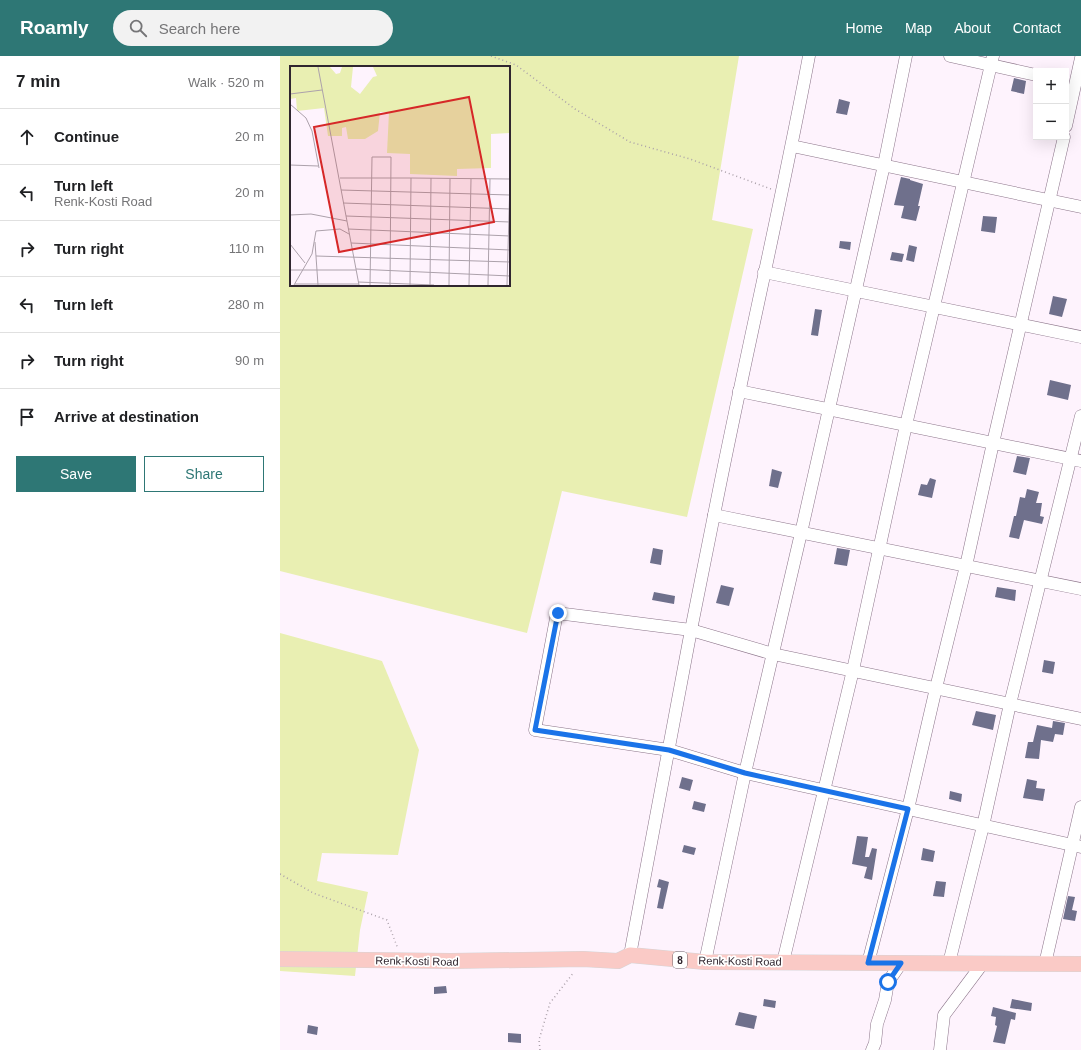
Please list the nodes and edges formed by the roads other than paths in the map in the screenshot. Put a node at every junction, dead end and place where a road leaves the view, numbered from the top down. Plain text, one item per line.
1 (809, 56) edge
2 (906, 56) edge
3 (950, 56) edge
4 (1081, 58) edge
5 (992, 60) edge
6 (1033, 74) edge
7 (1074, 83) edge
8 (1069, 110) edge
9 (1063, 140) edge
10 (792, 146) junction
11 (884, 165) junction
12 (964, 182) junction
13 (1050, 200) junction
14 (1081, 207) edge
15 (764, 272) junction
16 (855, 291) junction
17 (934, 307) junction
18 (1021, 325) junction
19 (1081, 338) edge
20 (738, 391) junction
21 (828, 409) junction
22 (1081, 416) edge
23 (906, 425) junction
24 (993, 443) junction
25 (1075, 460) edge
26 (714, 515) junction
27 (801, 533) junction
28 (880, 548) junction
29 (966, 566) junction
30 (1041, 581) junction
31 (1081, 589) edge
32 (691, 630) junction
33 (773, 654) junction
34 (853, 670) junction
35 (936, 688) junction
36 (1010, 704) junction
37 (1081, 719) edge
38 (669, 750) junction
39 (745, 773) junction
40 (824, 790) junction
41 (1081, 807) edge
42 (908, 809) junction
43 (983, 826) junction
44 (1077, 846) edge
45 (630, 956) junction
46 (280, 959) edge
47 (705, 962) junction
48 (783, 962) junction
49 (868, 963) junction
50 (901, 963) junction
51 (950, 963) junction
52 (983, 964) junction
53 (1045, 964) junction
54 (1081, 964) edge
55 (872, 1050) edge
56 (940, 1050) edge

1 - 10 street
2 - 11 street
3 - 5 street
4 - 7 street
5 - 6 street
5 - 12 street
7 - 8 street
9 - 13 street
10 - 11 street
10 - 15 street
11 - 12 street
11 - 16 street
12 - 13 street
12 - 17 street
13 - 14 street
13 - 18 street
15 - 16 street
15 - 20 street
16 - 17 street
16 - 21 street
17 - 18 street
17 - 23 street
18 - 19 street
18 - 24 street
20 - 21 street
20 - 26 street
21 - 23 street
21 - 27 street
22 - 25 street
23 - 24 street
23 - 28 street
24 - 25 street
24 - 29 street
25 - 30 street
26 - 27 street
26 - 32 street
27 - 28 street
27 - 33 street
28 - 29 street
28 - 34 street
29 - 30 street
29 - 35 street
30 - 31 street
30 - 36 street
32 - 33 street
32 - 38 street
32 - 38 street
33 - 34 street
33 - 39 street
34 - 35 street
34 - 40 street
35 - 36 street
35 - 42 street
36 - 37 street
36 - 43 street
38 - 39 street
38 - 45 street
39 - 40 street
39 - 47 street
40 - 42 street
40 - 48 street
41 - 44 street
42 - 43 street
42 - 49 street
43 - 44 street
43 - 51 street
44 - 53 street
45 - 46 main road, Renk-Kosti Road / 8
45 - 47 main road, Renk-Kosti Road / 8
47 - 48 main road, Renk-Kosti Road / 8
48 - 49 main road, Renk-Kosti Road / 8
49 - 50 main road, Renk-Kosti Road / 8
50 - 51 main road, Renk-Kosti Road / 8
50 - 55 street
51 - 52 main road, Renk-Kosti Road / 8
52 - 53 main road, Renk-Kosti Road / 8
52 - 56 street
53 - 54 main road, Renk-Kosti Road / 8

